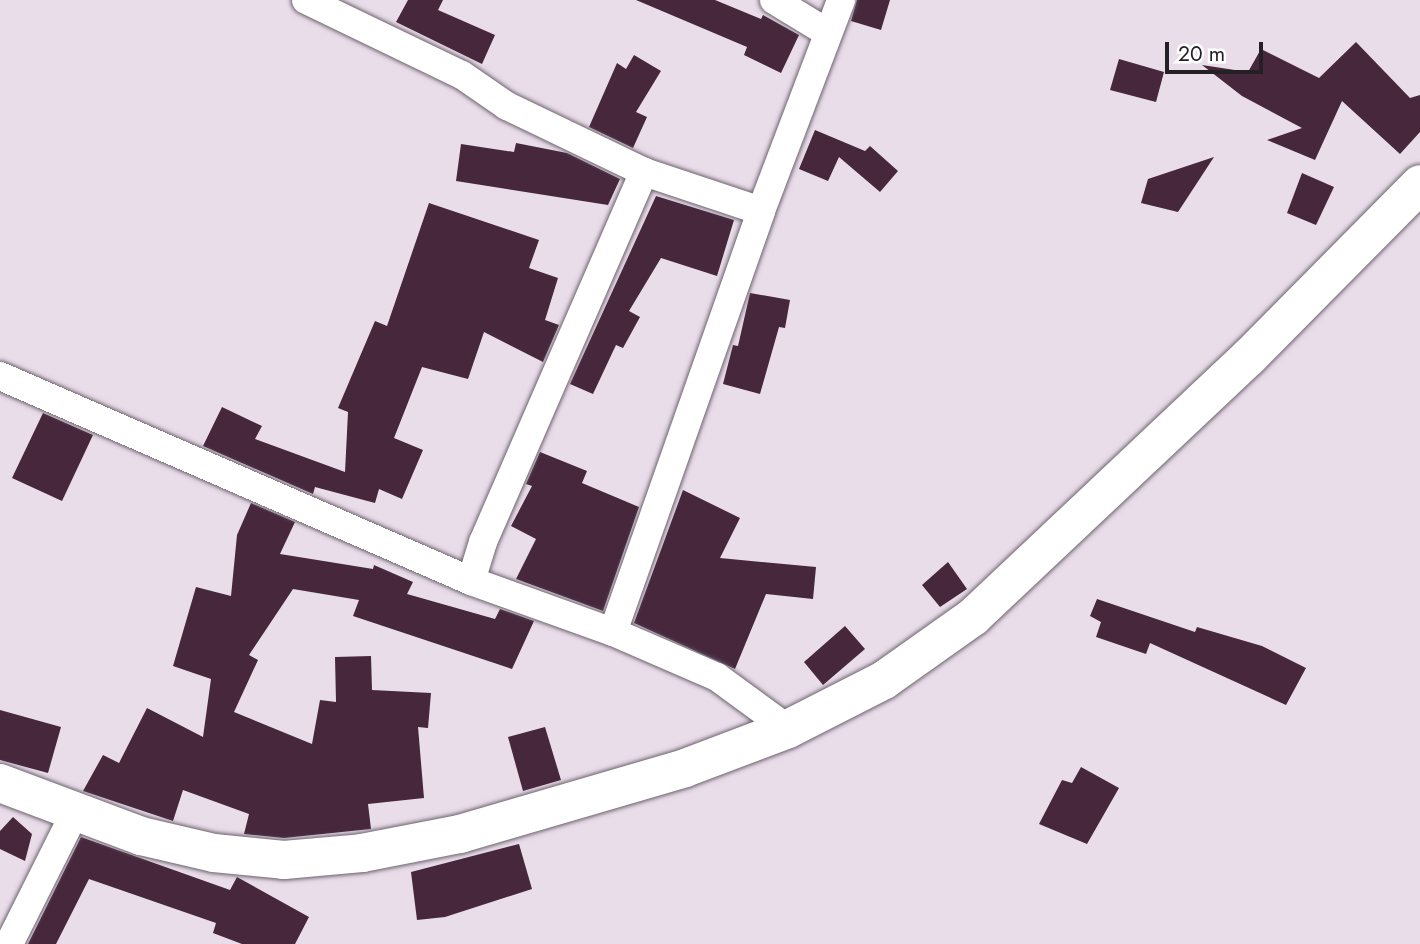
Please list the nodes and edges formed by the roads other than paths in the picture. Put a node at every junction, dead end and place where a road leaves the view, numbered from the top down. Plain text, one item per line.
1 (306, 0) edge
2 (774, 0) edge
3 (841, 0) edge
4 (828, 33) junction
5 (644, 172) junction
6 (1420, 184) edge
7 (761, 211) junction
8 (0, 376) edge
9 (471, 581) junction
10 (614, 632) junction
11 (788, 729) junction
12 (0, 783) edge
13 (75, 811) junction
14 (9, 944) edge

1 - 5 street
2 - 4 street
3 - 4 street
4 - 7 street
5 - 7 street
5 - 9 street
6 - 11 street
7 - 10 street
8 - 9 street
9 - 10 street
10 - 11 street
11 - 13 street
12 - 13 street
13 - 14 street

